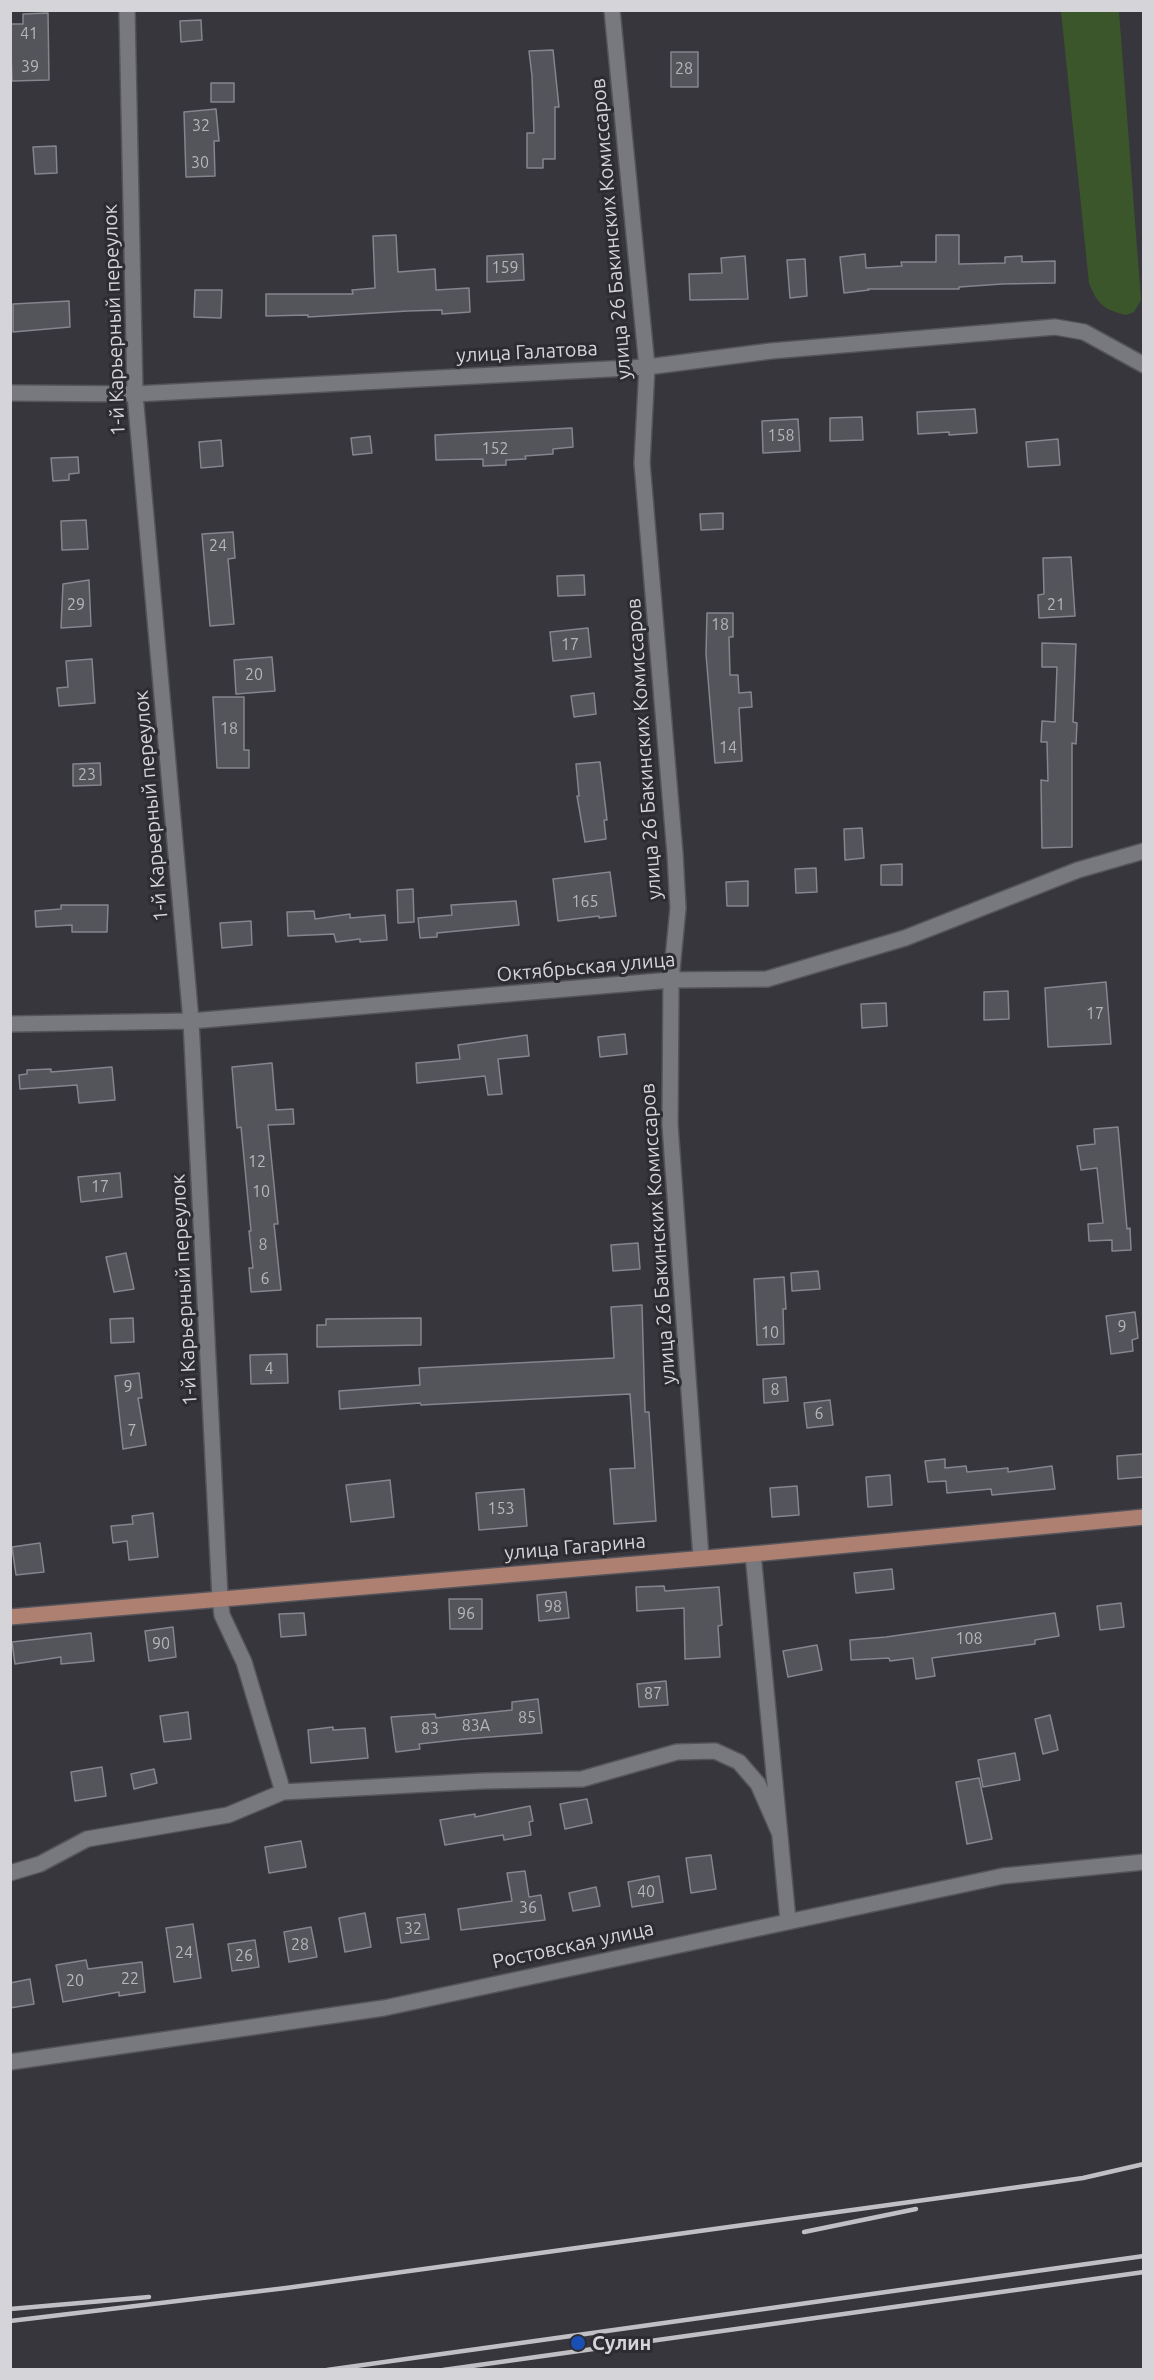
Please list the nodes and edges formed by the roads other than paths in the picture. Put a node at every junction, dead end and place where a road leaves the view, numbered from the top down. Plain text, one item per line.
1 (127, 10) edge
2 (612, 10) edge
3 (1143, 365) edge
4 (647, 367) junction
5 (10, 393) edge
6 (135, 394) junction
7 (1143, 851) edge
8 (671, 980) junction
9 (191, 1021) junction
10 (10, 1024) edge
11 (1143, 1517) edge
12 (753, 1554) junction
13 (701, 1558) junction
14 (220, 1598) junction
15 (10, 1617) edge
16 (283, 1792) junction
17 (779, 1832) junction
18 (1143, 1862) edge
19 (10, 1873) edge
20 (788, 1920) junction
21 (10, 2062) edge

1 - 6 street, 1-й Карьерный переулок
2 - 4 street, улица 26 Бакинских Комиссаров
3 - 4 street, улица Галатова
4 - 6 street, улица Галатова
4 - 8 street, улица 26 Бакинских Комиссаров
5 - 6 street, улица Галатова
6 - 9 street, 1-й Карьерный переулок
7 - 8 street, Октябрьская улица
8 - 9 street, Октябрьская улица
8 - 13 street, улица 26 Бакинских Комиссаров
9 - 10 street, Октябрьская улица
9 - 14 street, 1-й Карьерный переулок
11 - 12 main road, улица Гагарина
12 - 13 main road, улица Гагарина
12 - 17 street
13 - 14 main road, улица Гагарина
14 - 15 main road, улица Гагарина
14 - 16 street, 1-й Карьерный переулок
16 - 17 street
16 - 19 street
17 - 20 street
18 - 20 street, Ростовская улица
20 - 21 street, Ростовская улица

